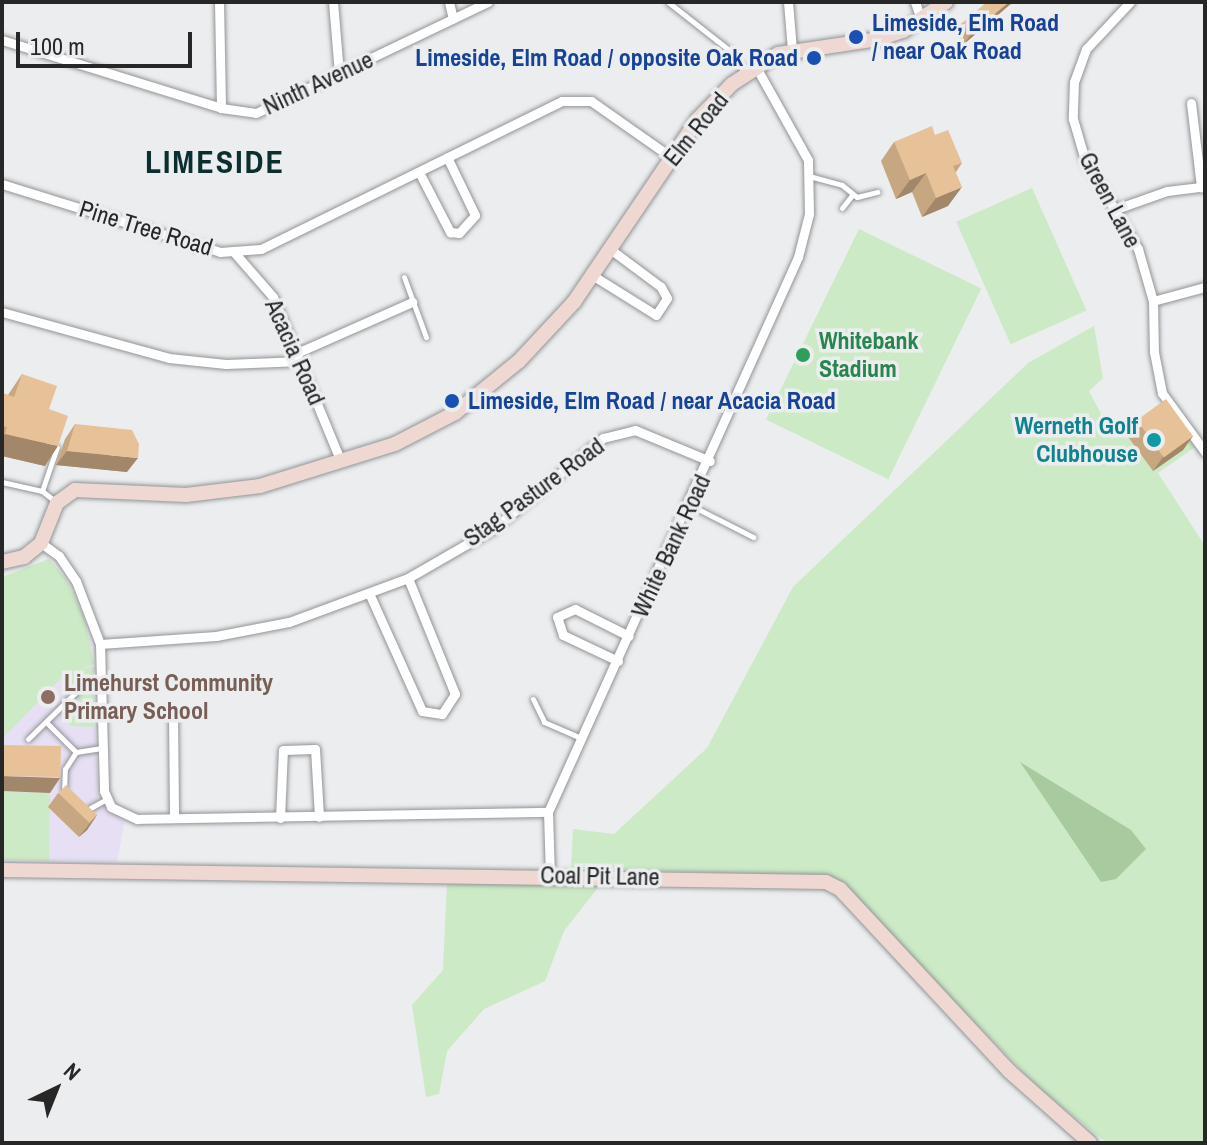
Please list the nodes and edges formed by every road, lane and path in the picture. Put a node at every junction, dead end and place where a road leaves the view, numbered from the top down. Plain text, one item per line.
1 (219, 2) edge
2 (333, 2) edge
3 (449, 2) edge
4 (488, 2) edge
5 (668, 2) edge
6 (788, 2) edge
7 (915, 2) edge
8 (946, 2) edge
9 (1130, 2) edge
10 (453, 19) junction
11 (921, 19) junction
12 (2, 40) edge
13 (792, 50) junction
14 (751, 70) junction
15 (339, 74) junction
16 (1191, 103) dead end
17 (221, 108) junction
18 (447, 157) junction
19 (672, 158) junction
20 (419, 172) junction
21 (808, 176) junction
22 (2, 184) edge
23 (1203, 187) edge
24 (877, 192) dead end
25 (852, 195) junction
26 (842, 208) dead end
27 (1116, 209) junction
28 (610, 249) junction
29 (233, 251) junction
30 (592, 275) junction
31 (404, 277) dead end
32 (1205, 287) edge
33 (1153, 301) junction
34 (412, 302) junction
35 (2, 312) edge
36 (426, 337) dead end
37 (300, 357) junction
38 (62, 431) edge
39 (1203, 445) edge
40 (710, 461) junction
41 (341, 462) junction
42 (2, 482) edge
43 (42, 491) junction
44 (57, 503) junction
45 (690, 505) junction
46 (753, 537) dead end
47 (41, 543) junction
48 (2, 562) edge
49 (408, 578) junction
50 (369, 593) junction
51 (629, 636) junction
52 (100, 644) junction
53 (618, 661) junction
54 (76, 692) dead end
55 (533, 699) dead end
56 (173, 715) dead end
57 (46, 722) junction
58 (28, 739) dead end
59 (582, 739) junction
60 (103, 748) junction
61 (76, 752) junction
62 (107, 798) junction
63 (69, 803) edge
64 (80, 811) edge
65 (548, 812) junction
66 (319, 817) junction
67 (174, 818) junction
68 (280, 818) junction
69 (2, 870) edge
70 (550, 875) junction
71 (1090, 1143) edge

1 - 17 street
2 - 15 street
3 - 10 street
4 - 10 street, Ninth Avenue
5 - 14 lane
6 - 13 street
7 - 11 street
8 - 11 street, Elm Road
9 - 27 street, Green Lane
10 - 15 street, Ninth Avenue
11 - 13 street, Elm Road
12 - 17 street, Ninth Avenue
13 - 14 street, Elm Road
14 - 19 street, Elm Road
14 - 21 street, White Bank Road
15 - 17 street, Ninth Avenue
16 - 23 street
18 - 19 street, Pine Tree Road
18 - 20 street, Pine Tree Road
18 - 20 street
19 - 28 street, Elm Road
20 - 29 street, Pine Tree Road
21 - 25 lane
21 - 40 street, White Bank Road
22 - 29 street, Pine Tree Road
23 - 27 street
24 - 25 lane
25 - 26 lane
27 - 33 street, Green Lane
28 - 30 street, Elm Road
28 - 30 street
29 - 37 street, Acacia Road
30 - 41 street, Elm Road
31 - 34 lane
32 - 33 street
33 - 39 street, Green Lane
34 - 36 lane
34 - 37 street
35 - 37 street
37 - 41 street, Acacia Road
38 - 43 lane
40 - 45 street, White Bank Road
40 - 49 street, Stag Pasture Road
41 - 44 street, Elm Road
42 - 43 lane
43 - 44 lane
44 - 47 street
45 - 46 lane
45 - 51 street, White Bank Road
47 - 48 street
47 - 52 street
49 - 50 street, Stag Pasture Road
49 - 50 street
50 - 52 street, Stag Pasture Road
51 - 53 street, White Bank Road
51 - 53 street
52 - 60 street
53 - 59 street, White Bank Road
54 - 57 lane
55 - 59 lane
56 - 67 street
57 - 58 lane
57 - 61 lane
59 - 65 street, White Bank Road
60 - 61 lane
60 - 62 street
61 - 63 lane
62 - 64 lane
62 - 67 street
65 - 66 street
65 - 70 street
66 - 68 street
66 - 68 street
67 - 68 street
69 - 70 street, Coal Pit Lane
70 - 71 street, Coal Pit Lane

